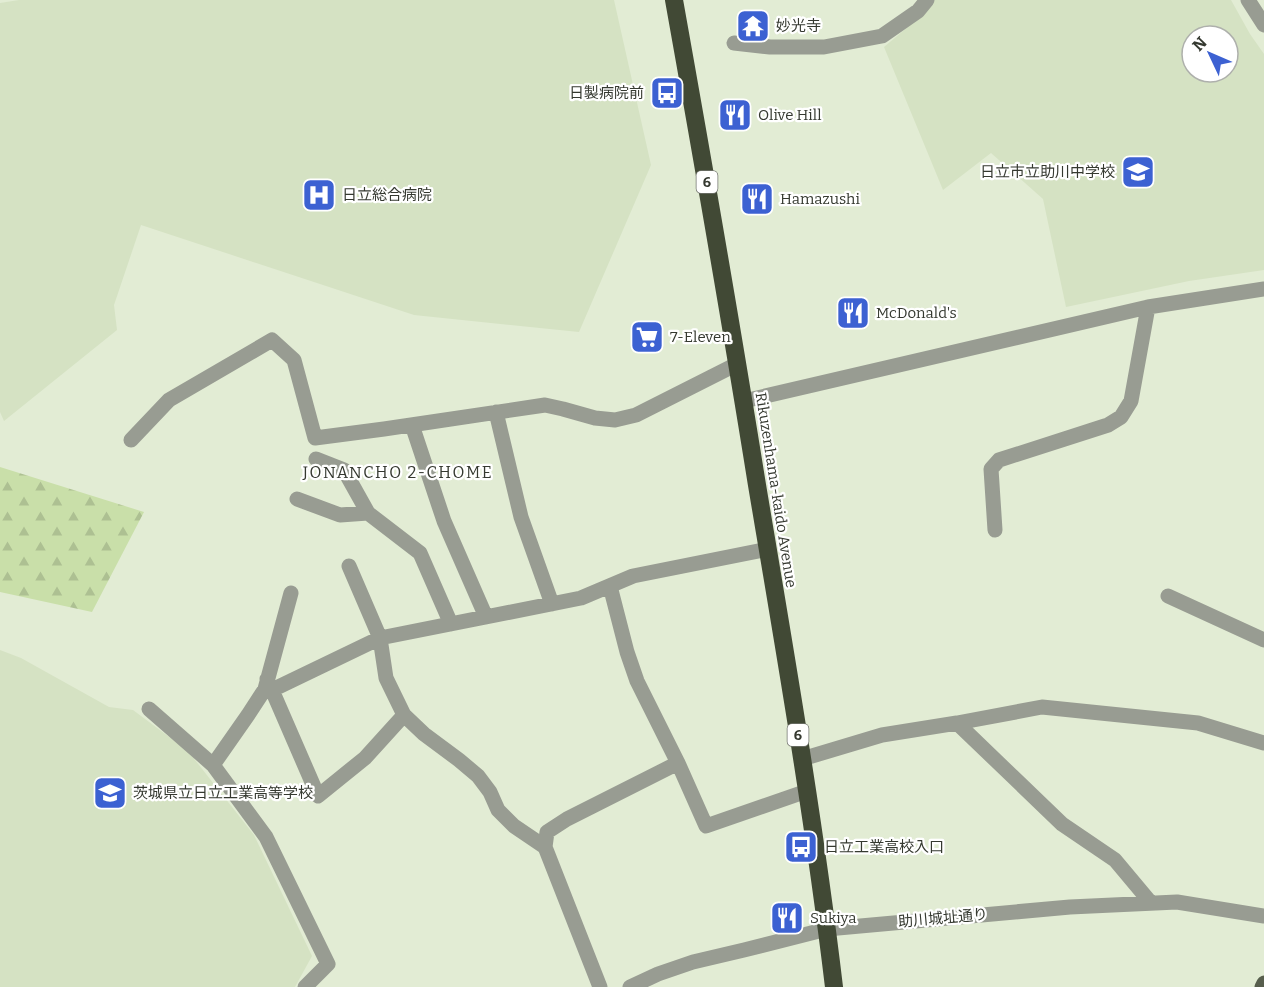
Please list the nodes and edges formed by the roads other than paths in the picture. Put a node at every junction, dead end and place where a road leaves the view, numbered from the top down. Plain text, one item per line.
1 (674, 0) edge
2 (927, 0) edge
3 (1248, 0) edge
4 (1264, 26) edge
5 (734, 43) dead end
6 (1264, 289) edge
7 (1148, 307) junction
8 (737, 364) junction
9 (744, 401) junction
10 (496, 412) junction
11 (412, 425) junction
12 (131, 440) dead end
13 (316, 459) dead end
14 (297, 499) dead end
15 (368, 513) junction
16 (995, 530) dead end
17 (768, 549) junction
18 (349, 566) dead end
19 (610, 586) junction
20 (291, 593) dead end
21 (1168, 596) dead end
22 (552, 604) junction
23 (486, 617) junction
24 (452, 624) junction
25 (380, 638) junction
26 (1264, 640) edge
27 (270, 685) junction
28 (149, 709) dead end
29 (404, 716) junction
30 (957, 723) junction
31 (1264, 743) edge
32 (802, 759) junction
33 (678, 763) junction
34 (213, 765) junction
35 (807, 791) junction
36 (545, 847) junction
37 (1151, 903) junction
38 (1264, 916) edge
39 (827, 929) junction
40 (1264, 982) edge
41 (305, 987) edge
42 (600, 987) edge
43 (630, 987) edge
44 (834, 987) edge
45 (1262, 987) edge

1 - 8 highway, Rikuzenhama-kaido Avenue / 6
2 - 5 street
3 - 4 street
6 - 7 street
7 - 9 street
7 - 16 street
8 - 9 highway, Rikuzenhama-kaido Avenue / 6
8 - 10 street
9 - 17 highway, Rikuzenhama-kaido Avenue / 6
10 - 11 street
10 - 22 street
11 - 12 street
11 - 23 street
13 - 15 street
14 - 15 street
15 - 24 street
17 - 19 street
17 - 32 highway, Rikuzenhama-kaido Avenue / 6
18 - 25 street
19 - 22 street
19 - 33 street
20 - 27 street
21 - 26 street
22 - 23 street
23 - 24 street
24 - 25 street
25 - 27 street
25 - 29 street
27 - 29 street
27 - 34 street
28 - 34 street
29 - 36 street
30 - 31 street
30 - 32 street
30 - 37 street
32 - 35 highway, Rikuzenhama-kaido Avenue / 6
33 - 35 street
33 - 36 street
34 - 41 street
35 - 39 highway, Rikuzenhama-kaido Avenue / 6
36 - 42 street
37 - 38 street, 助川城址通り
37 - 39 street, 助川城址通り
39 - 43 street, 助川城址通り
39 - 44 highway, Rikuzenhama-kaido Avenue / 6
40 - 45 main road

